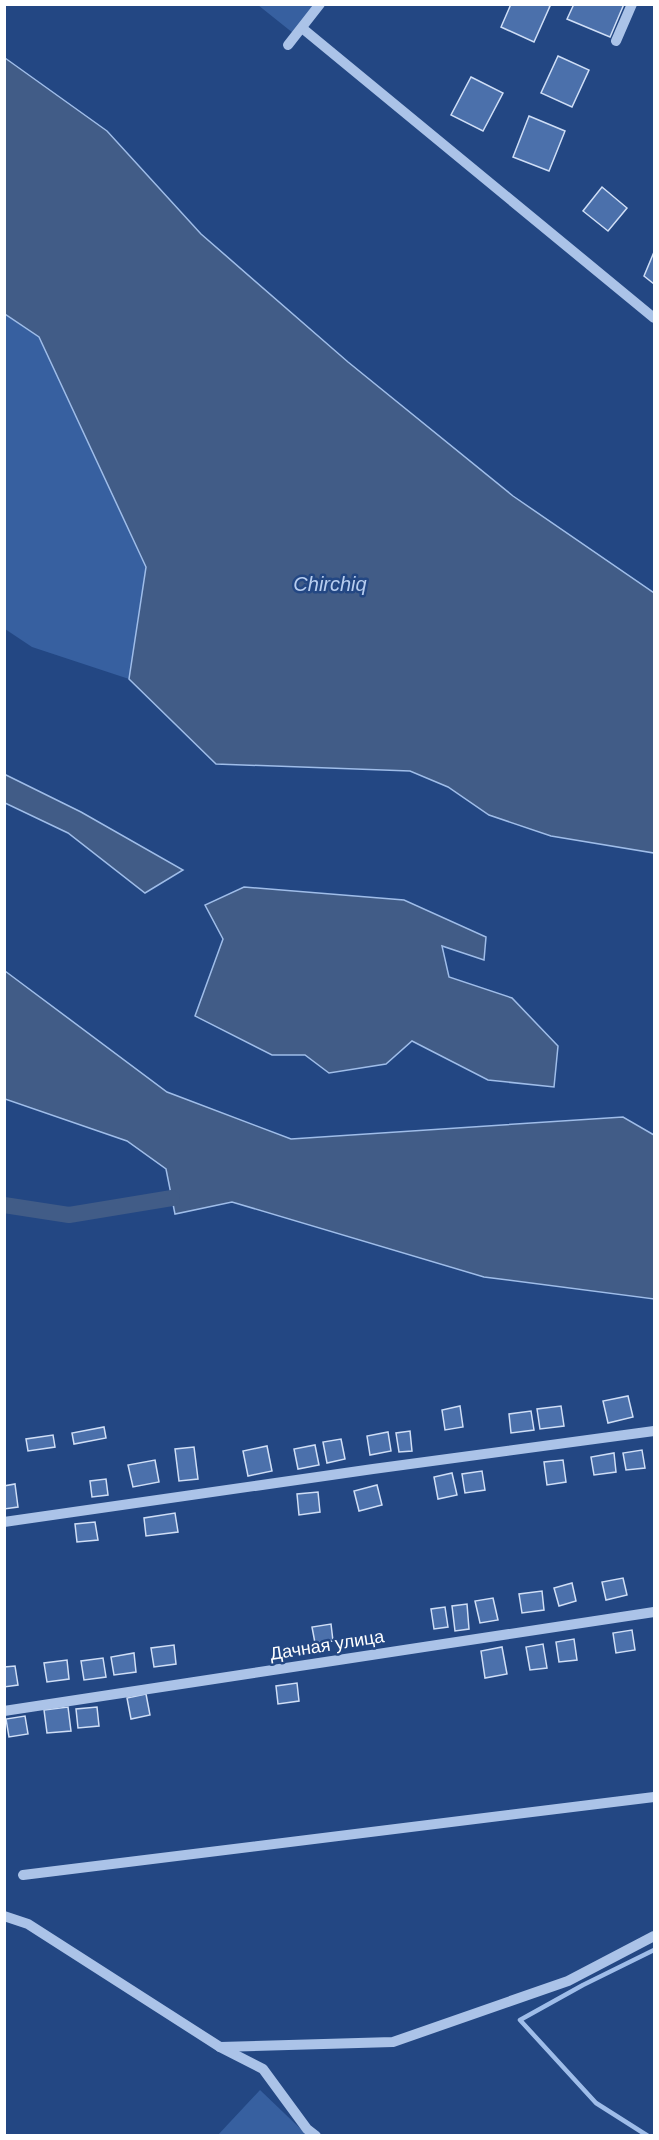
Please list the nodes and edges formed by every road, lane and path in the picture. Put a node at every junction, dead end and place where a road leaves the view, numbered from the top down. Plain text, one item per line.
1 (320, 4) edge
2 (632, 4) edge
3 (302, 28) junction
4 (615, 41) dead end
5 (288, 45) dead end
6 (654, 318) edge
7 (654, 1431) edge
8 (4, 1522) edge
9 (654, 1612) edge
10 (4, 1711) edge
11 (654, 1797) edge
12 (23, 1875) dead end
13 (4, 1916) edge
14 (654, 1936) edge
15 (220, 2047) junction
16 (316, 2136) edge

1 - 3 street
2 - 4 street
3 - 5 street
3 - 6 street
7 - 8 street
9 - 10 street, Дачная улица
11 - 12 street
13 - 15 street
14 - 15 street
15 - 16 street

